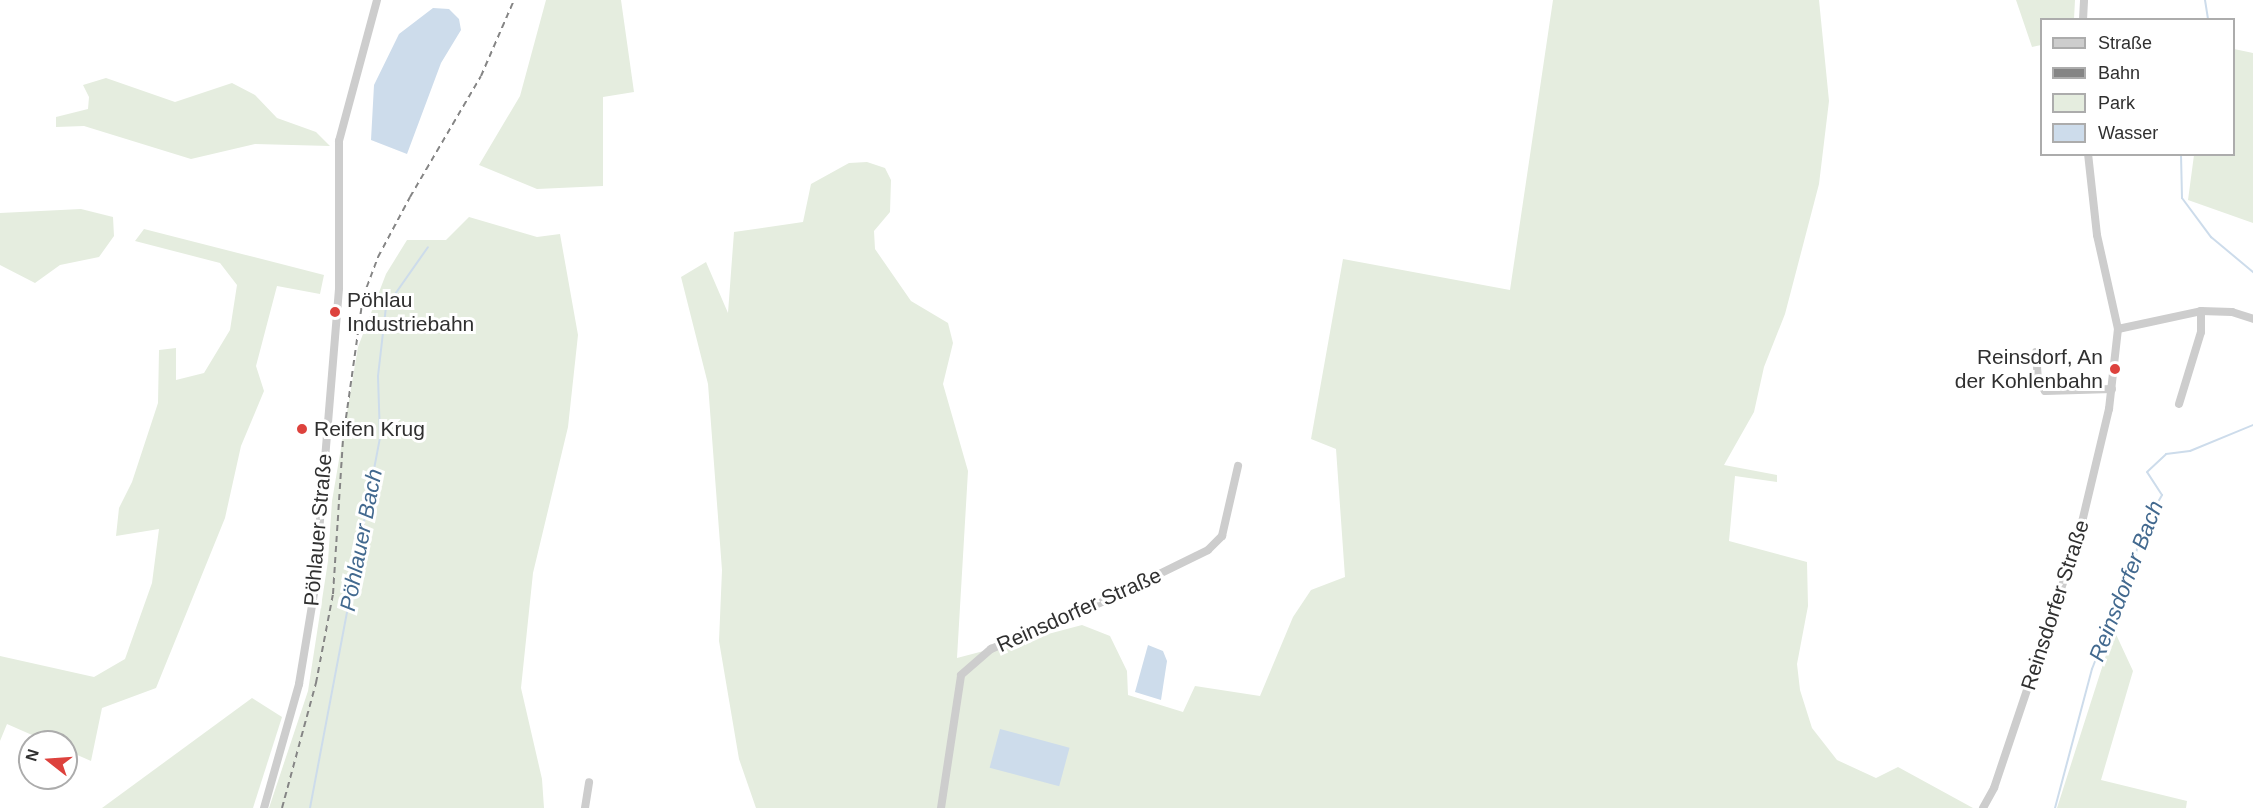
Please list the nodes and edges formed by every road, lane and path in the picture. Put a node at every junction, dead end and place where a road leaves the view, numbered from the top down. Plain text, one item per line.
1 (377, 0) edge
2 (2084, 0) edge
3 (2083, 18) edge
4 (2088, 156) edge
5 (2202, 310) junction
6 (2253, 319) edge
7 (2118, 329) junction
8 (2036, 352) dead end
9 (2112, 392) junction
10 (2179, 404) dead end
11 (1238, 466) dead end
12 (590, 782) dead end
13 (264, 808) edge
14 (585, 808) edge
15 (941, 808) edge
16 (1983, 808) edge

1 - 13 street, Pöhlauer Straße
2 - 3 street
4 - 7 street, Reinsdorfer Straße
5 - 6 street
5 - 7 street
5 - 10 street
7 - 9 street, Reinsdorfer Straße
8 - 9 street
9 - 16 street, Reinsdorfer Straße
11 - 15 street, Reinsdorfer Straße
12 - 14 street

